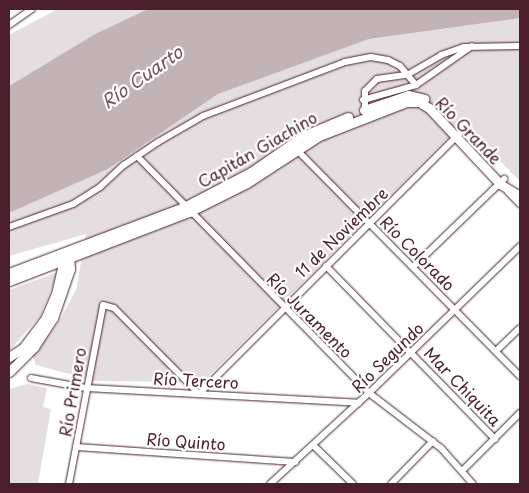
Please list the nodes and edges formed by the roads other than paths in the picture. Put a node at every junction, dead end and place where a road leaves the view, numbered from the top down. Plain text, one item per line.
1 (32, 9) edge
2 (23, 11) edge
3 (9, 25) edge
4 (472, 46) junction
5 (520, 46) edge
6 (407, 75) junction
7 (416, 85) junction
8 (363, 100) junction
9 (415, 101) joint
10 (366, 113) junction
11 (459, 134) junction
12 (296, 149) junction
13 (137, 156) junction
14 (502, 182) junction
15 (520, 190) edge
16 (520, 196) edge
17 (520, 204) edge
18 (186, 209) junction
19 (370, 224) junction
20 (9, 227) edge
21 (520, 246) edge
22 (67, 256) junction
23 (326, 266) junction
24 (413, 267) junction
25 (9, 273) edge
26 (9, 281) edge
27 (283, 308) junction
28 (454, 310) junction
29 (520, 328) edge
30 (496, 351) junction
31 (412, 352) junction
32 (9, 357) edge
33 (9, 372) edge
34 (520, 376) edge
35 (31, 378) dead end
36 (86, 388) junction
37 (369, 393) junction
38 (199, 394) junction
39 (359, 403) junction
40 (520, 413) edge
41 (494, 439) junction
42 (433, 441) junction
43 (313, 445) junction
44 (76, 447) junction
45 (295, 462) junction
46 (463, 470) junction
47 (69, 484) edge
48 (270, 484) edge
49 (353, 484) edge
50 (392, 484) edge
51 (472, 484) edge

1 - 2 street
2 - 3 street
4 - 5 street
4 - 6 street
4 - 7 street
6 - 7 street
6 - 8 street
6 - 13 street
7 - 8 street
8 - 10 street
9 - 10 main road, Capitán Giachino
9 - 11 main road, Río Grande
10 - 11 main road, Capitán Giachino
10 - 12 main road, Capitán Giachino
10 - 18 main road, Capitán Giachino
11 - 14 main road, Río Grande
11 - 19 street, 11 de Noviembre
12 - 18 main road, Capitán Giachino
12 - 19 street, Río Colorado
13 - 18 street, Río Juramento
13 - 20 street
14 - 15 main road
14 - 16 main road
14 - 17 street, Río Grande
14 - 24 street
18 - 22 main road, Capitán Giachino
18 - 27 street, Río Juramento
19 - 23 street, 11 de Noviembre
19 - 24 street, Río Colorado
21 - 28 street, Río Segundo
22 - 25 main road, Capitán Giachino
22 - 26 main road, Capitán Giachino
22 - 32 main road
22 - 33 main road
23 - 27 street, 11 de Noviembre
23 - 31 street, Mar Chiquita
24 - 28 street, Río Colorado
27 - 37 street, Río Juramento
27 - 38 street, 11 de Noviembre
28 - 30 street, Río Colorado
28 - 31 street, Río Segundo
29 - 30 street
30 - 34 street, Río Colorado
31 - 37 street, Río Segundo
31 - 41 street, Mar Chiquita
35 - 36 street, Río Tercero
36 - 38 street, Río Tercero
36 - 38 street, Río Primero
36 - 44 street, Río Primero
37 - 39 street, Río Segundo
37 - 42 street, Río Juramento
38 - 39 street, Río Tercero
39 - 43 street, Río Segundo
40 - 41 street
41 - 46 street
42 - 46 street, Río Juramento
42 - 50 street
43 - 45 street, Río Segundo
43 - 49 street
44 - 45 street, Río Quinto
44 - 47 street, Río Primero
45 - 48 street, Río Segundo
46 - 51 street, Río Juramento

